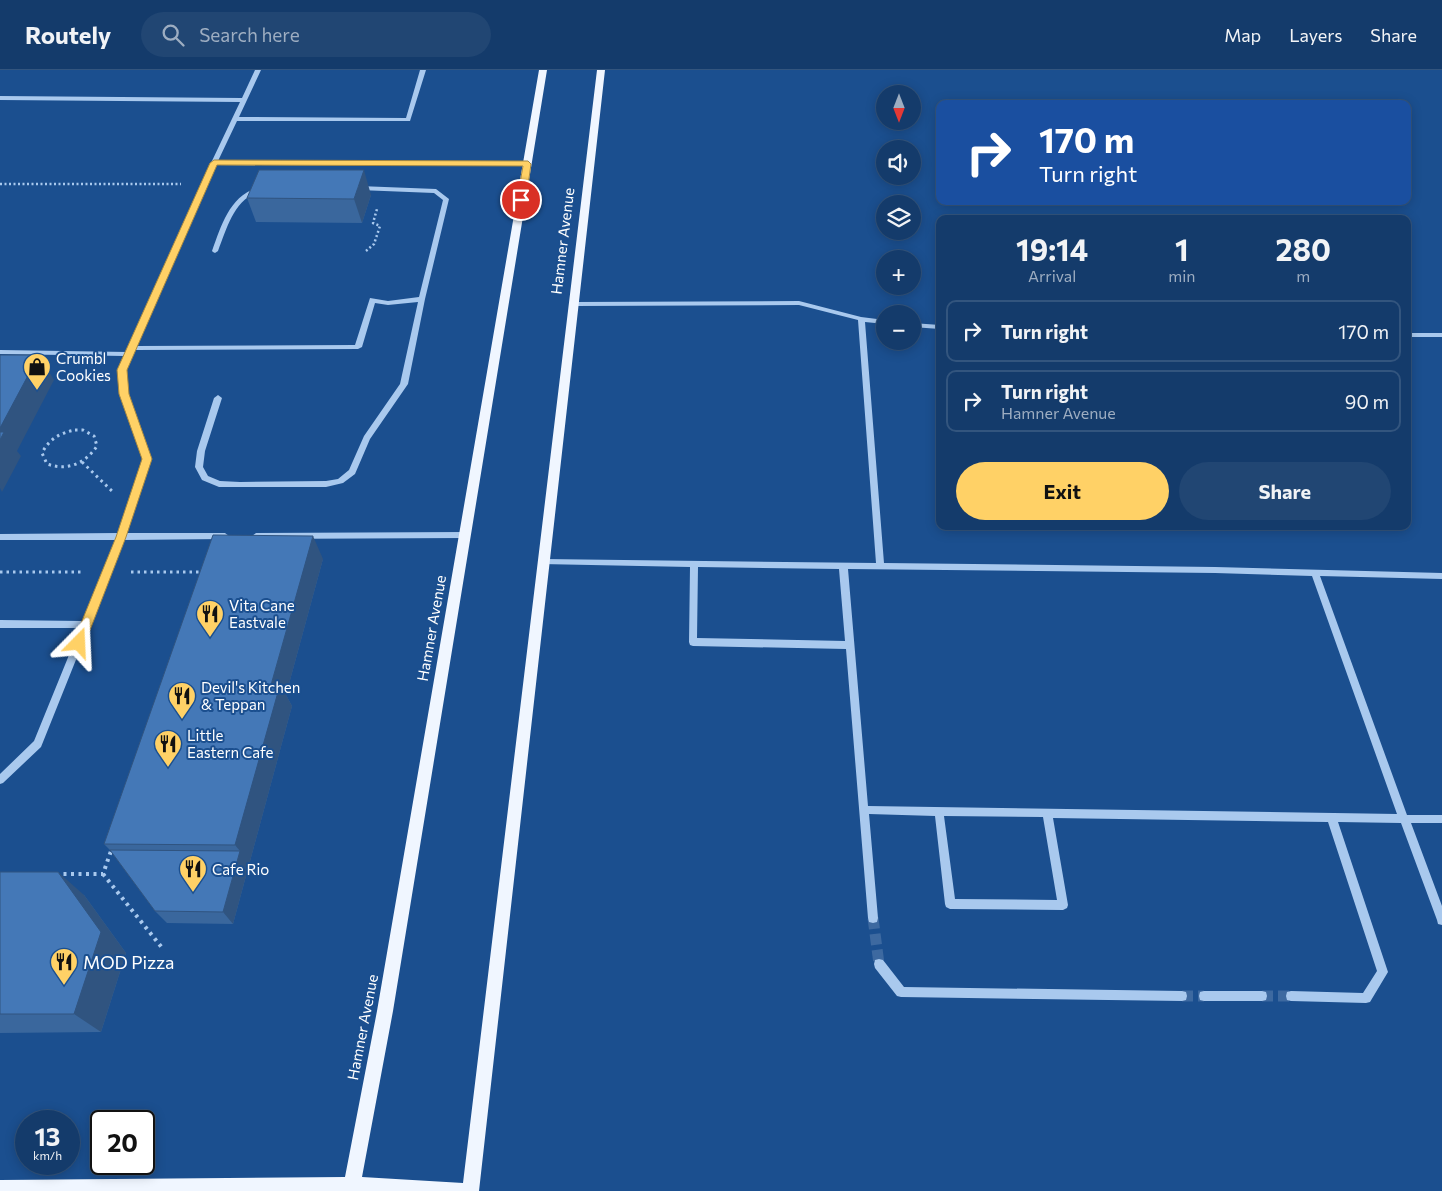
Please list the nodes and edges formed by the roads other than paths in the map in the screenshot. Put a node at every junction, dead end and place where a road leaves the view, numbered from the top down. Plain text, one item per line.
1 (258, 70) edge
2 (423, 70) edge
3 (543, 70) edge
4 (601, 70) edge
5 (0, 98) edge
6 (244, 100) junction
7 (235, 119) junction
8 (214, 163) junction
9 (528, 164) junction
10 (268, 187) edge
11 (354, 188) edge
12 (215, 251) dead end
13 (422, 299) junction
14 (574, 304) junction
15 (860, 319) junction
16 (876, 321) edge
17 (921, 325) edge
18 (936, 326) edge
19 (1411, 335) edge
20 (1442, 335) edge
21 (132, 351) junction
22 (0, 352) edge
23 (218, 398) dead end
24 (465, 535) junction
25 (238, 536) edge
26 (248, 536) edge
27 (0, 537) edge
28 (121, 537) junction
29 (544, 562) junction
30 (694, 564) junction
31 (843, 566) junction
32 (880, 566) junction
33 (1315, 573) junction
34 (1442, 576) edge
35 (0, 624) edge
36 (86, 625) junction
37 (848, 645) junction
38 (0, 780) edge
39 (864, 810) junction
40 (939, 811) junction
41 (1047, 812) junction
42 (1332, 818) junction
43 (1404, 819) junction
44 (1442, 819) edge
45 (874, 918) tunnel mouth
46 (1442, 920) edge
47 (879, 964) tunnel mouth
48 (1182, 996) tunnel mouth
49 (1204, 996) tunnel mouth
50 (1262, 996) tunnel mouth
51 (1291, 996) tunnel mouth
52 (0, 1188) edge
53 (351, 1188) edge
54 (462, 1191) edge
55 (471, 1191) edge

1 - 6 lane
2 - 7 lane
3 - 9 main road, Hamner Avenue
4 - 14 main road, Hamner Avenue
5 - 6 lane
6 - 7 lane
7 - 8 lane
8 - 9 lane
8 - 21 lane
9 - 24 main road, Hamner Avenue
10 - 12 lane
11 - 13 lane
13 - 21 lane
13 - 23 lane
14 - 15 lane
14 - 29 main road, Hamner Avenue
15 - 16 lane
15 - 32 lane
17 - 18 lane
19 - 20 lane
21 - 22 lane
21 - 28 lane
24 - 26 lane
24 - 53 main road, Hamner Avenue
25 - 28 lane
27 - 28 lane
28 - 36 lane
29 - 30 lane
29 - 55 main road, Hamner Avenue
30 - 31 lane
30 - 37 lane
31 - 32 lane
31 - 37 lane
32 - 33 lane
33 - 34 lane
33 - 43 lane
35 - 36 lane
36 - 38 lane
37 - 39 lane
39 - 40 lane
39 - 45 lane
40 - 41 lane
40 - 41 lane
41 - 42 lane
42 - 43 lane
42 - 51 lane
43 - 44 lane
43 - 46 lane
47 - 48 lane
49 - 50 lane
52 - 53 main road
53 - 54 main road

